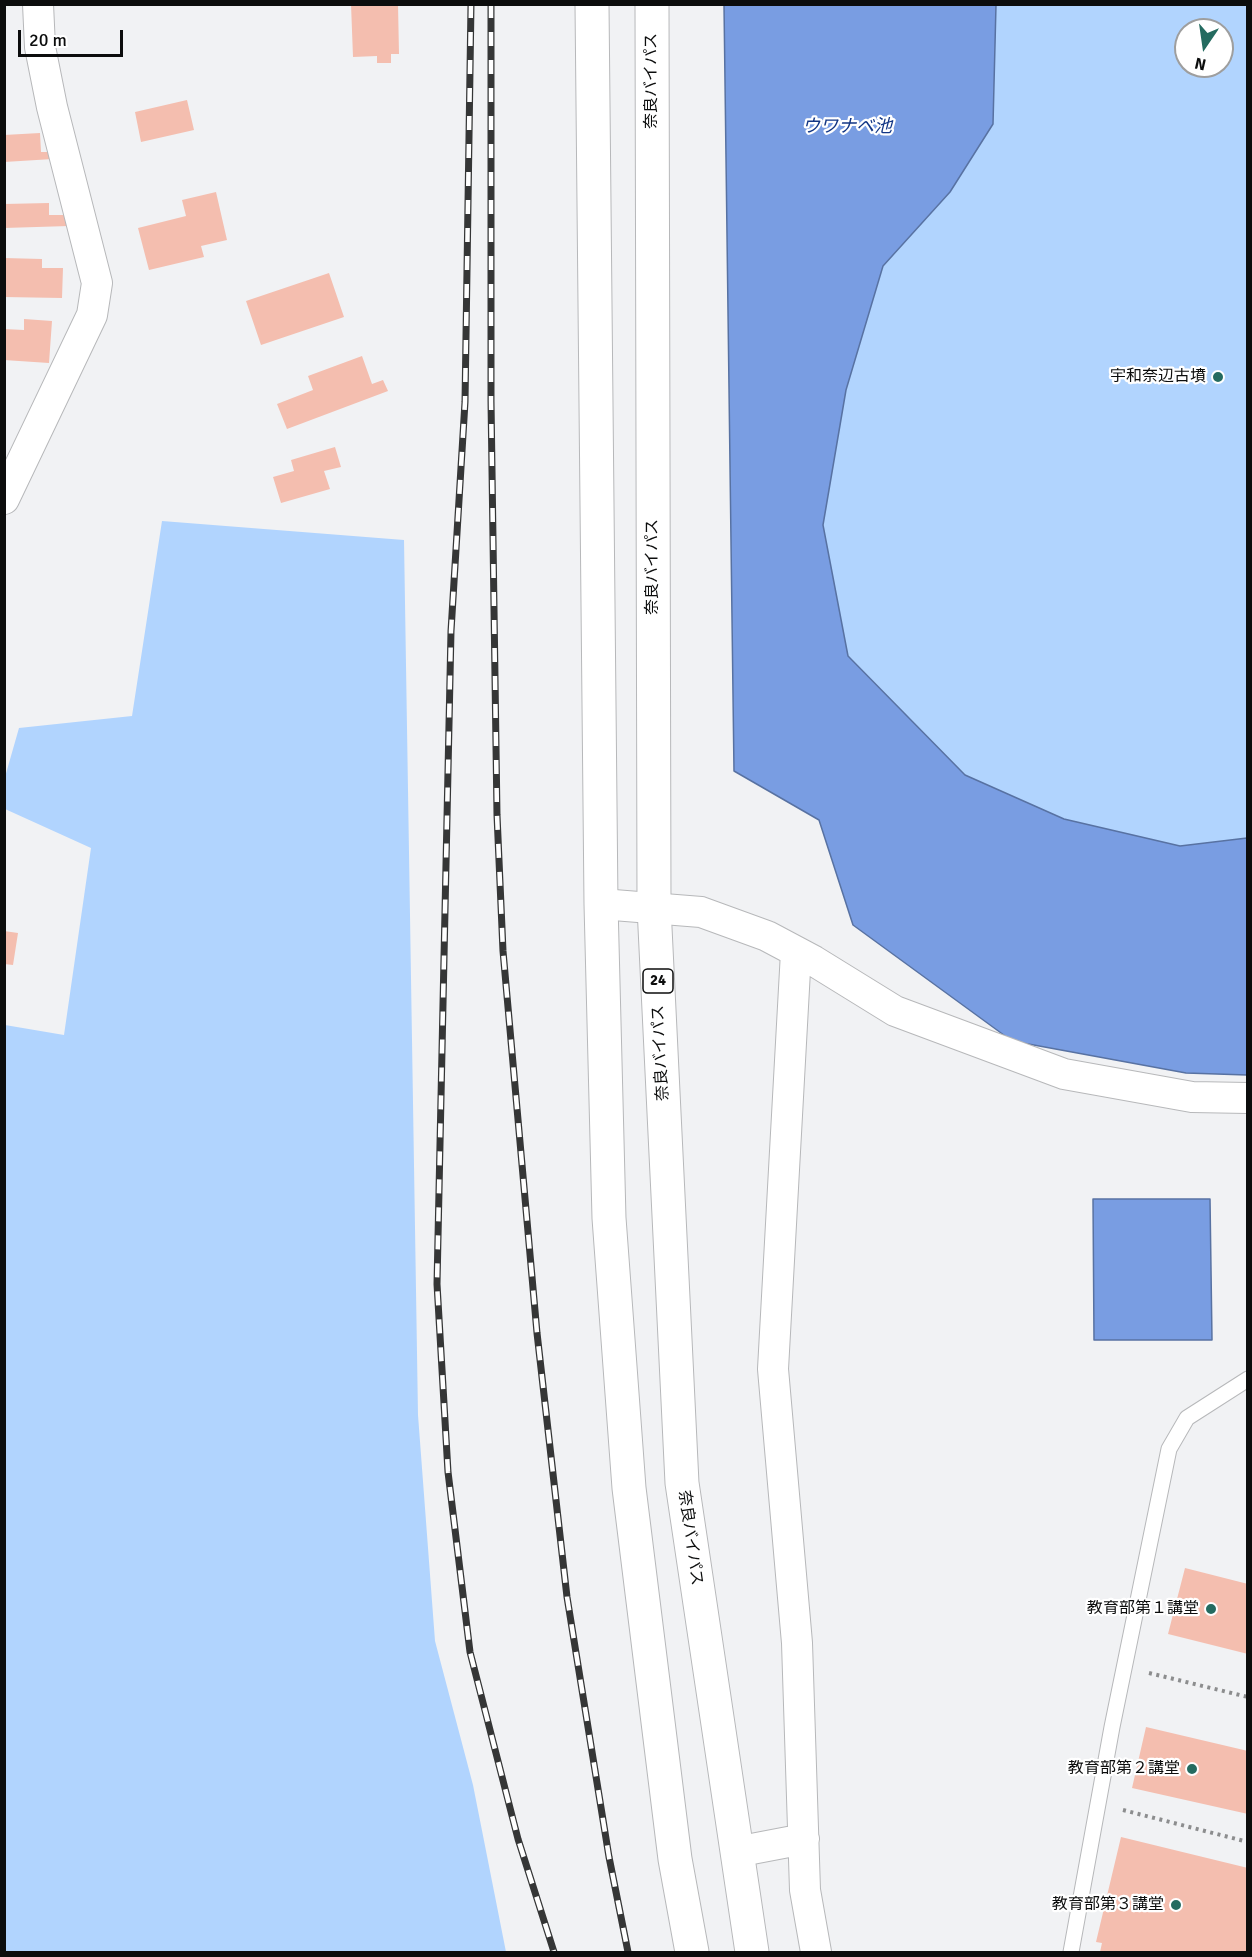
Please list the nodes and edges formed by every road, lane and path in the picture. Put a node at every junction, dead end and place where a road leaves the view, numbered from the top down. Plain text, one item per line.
1 (38, 4) edge
2 (592, 4) edge
3 (652, 4) edge
4 (4, 499) edge
5 (601, 904) junction
6 (654, 907) junction
7 (796, 952) junction
8 (1248, 1098) edge
9 (1248, 1379) edge
10 (1124, 1667) junction
11 (1248, 1697) edge
12 (1098, 1804) junction
13 (804, 1839) junction
14 (1248, 1842) edge
15 (736, 1852) junction
16 (692, 1953) edge
17 (752, 1953) edge
18 (816, 1953) edge
19 (1071, 1953) edge

1 - 4 street
2 - 5 highway
3 - 6 highway, 奈良バイパス / 24
5 - 6 street
5 - 16 highway
6 - 7 street
6 - 15 highway, 奈良バイパス / 24
7 - 8 street
7 - 13 street
9 - 10 lane
10 - 11 path
10 - 12 lane
12 - 14 path
12 - 19 lane
13 - 15 street
13 - 18 street
15 - 17 highway, 奈良バイパス / 24

